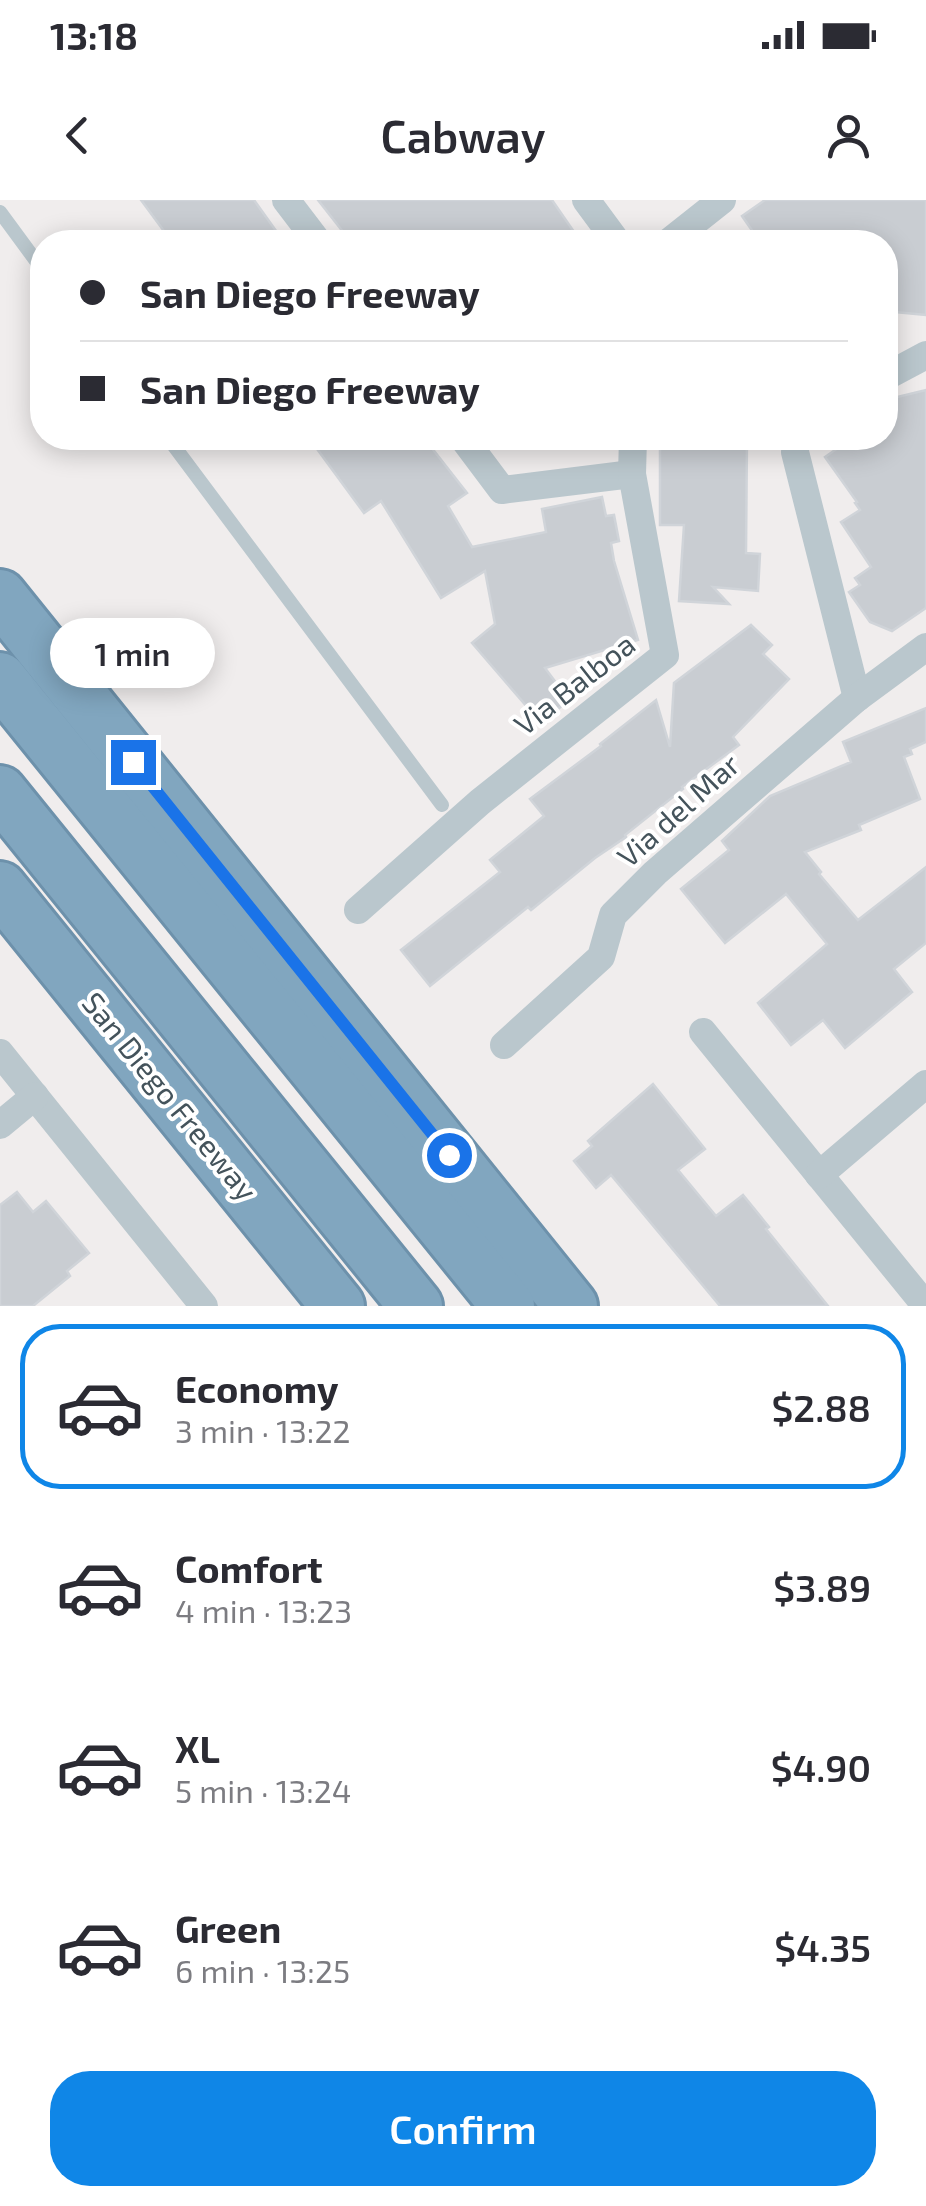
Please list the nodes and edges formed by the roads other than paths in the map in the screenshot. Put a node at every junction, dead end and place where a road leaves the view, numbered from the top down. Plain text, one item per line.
1 (286, 200) edge
2 (586, 200) edge
3 (722, 200) edge
4 (0, 212) edge
5 (309, 230) edge
6 (608, 230) edge
7 (684, 230) edge
8 (30, 253) edge
9 (926, 355) edge
10 (898, 370) edge
11 (177, 450) edge
12 (472, 450) edge
13 (633, 450) edge
14 (797, 450) edge
15 (632, 474) junction
16 (4, 598) edge
17 (926, 647) edge
18 (0, 679) edge
19 (857, 698) junction
20 (0, 792) edge
21 (442, 806) dead end
22 (0, 888) edge
23 (358, 910) dead end
24 (703, 1032) dead end
25 (504, 1046) dead end
26 (0, 1053) edge
27 (926, 1084) edge
28 (36, 1096) junction
29 (0, 1125) edge
30 (819, 1174) junction
31 (204, 1306) edge
32 (338, 1306) edge
33 (416, 1306) edge
34 (508, 1306) edge
35 (571, 1306) edge
36 (926, 1306) edge

1 - 5 street
2 - 6 street
3 - 7 street
4 - 8 lane
9 - 10 street
11 - 21 lane
12 - 15 street
13 - 15 street, Via Balboa
14 - 19 street
15 - 23 street, Via Balboa
16 - 35 highway
17 - 19 street, Via del Mar
18 - 34 highway
19 - 25 street, Via del Mar
20 - 33 highway
22 - 32 highway, San Diego Freeway
24 - 30 street
26 - 28 street
27 - 30 street
28 - 29 street
28 - 31 street
30 - 36 street

